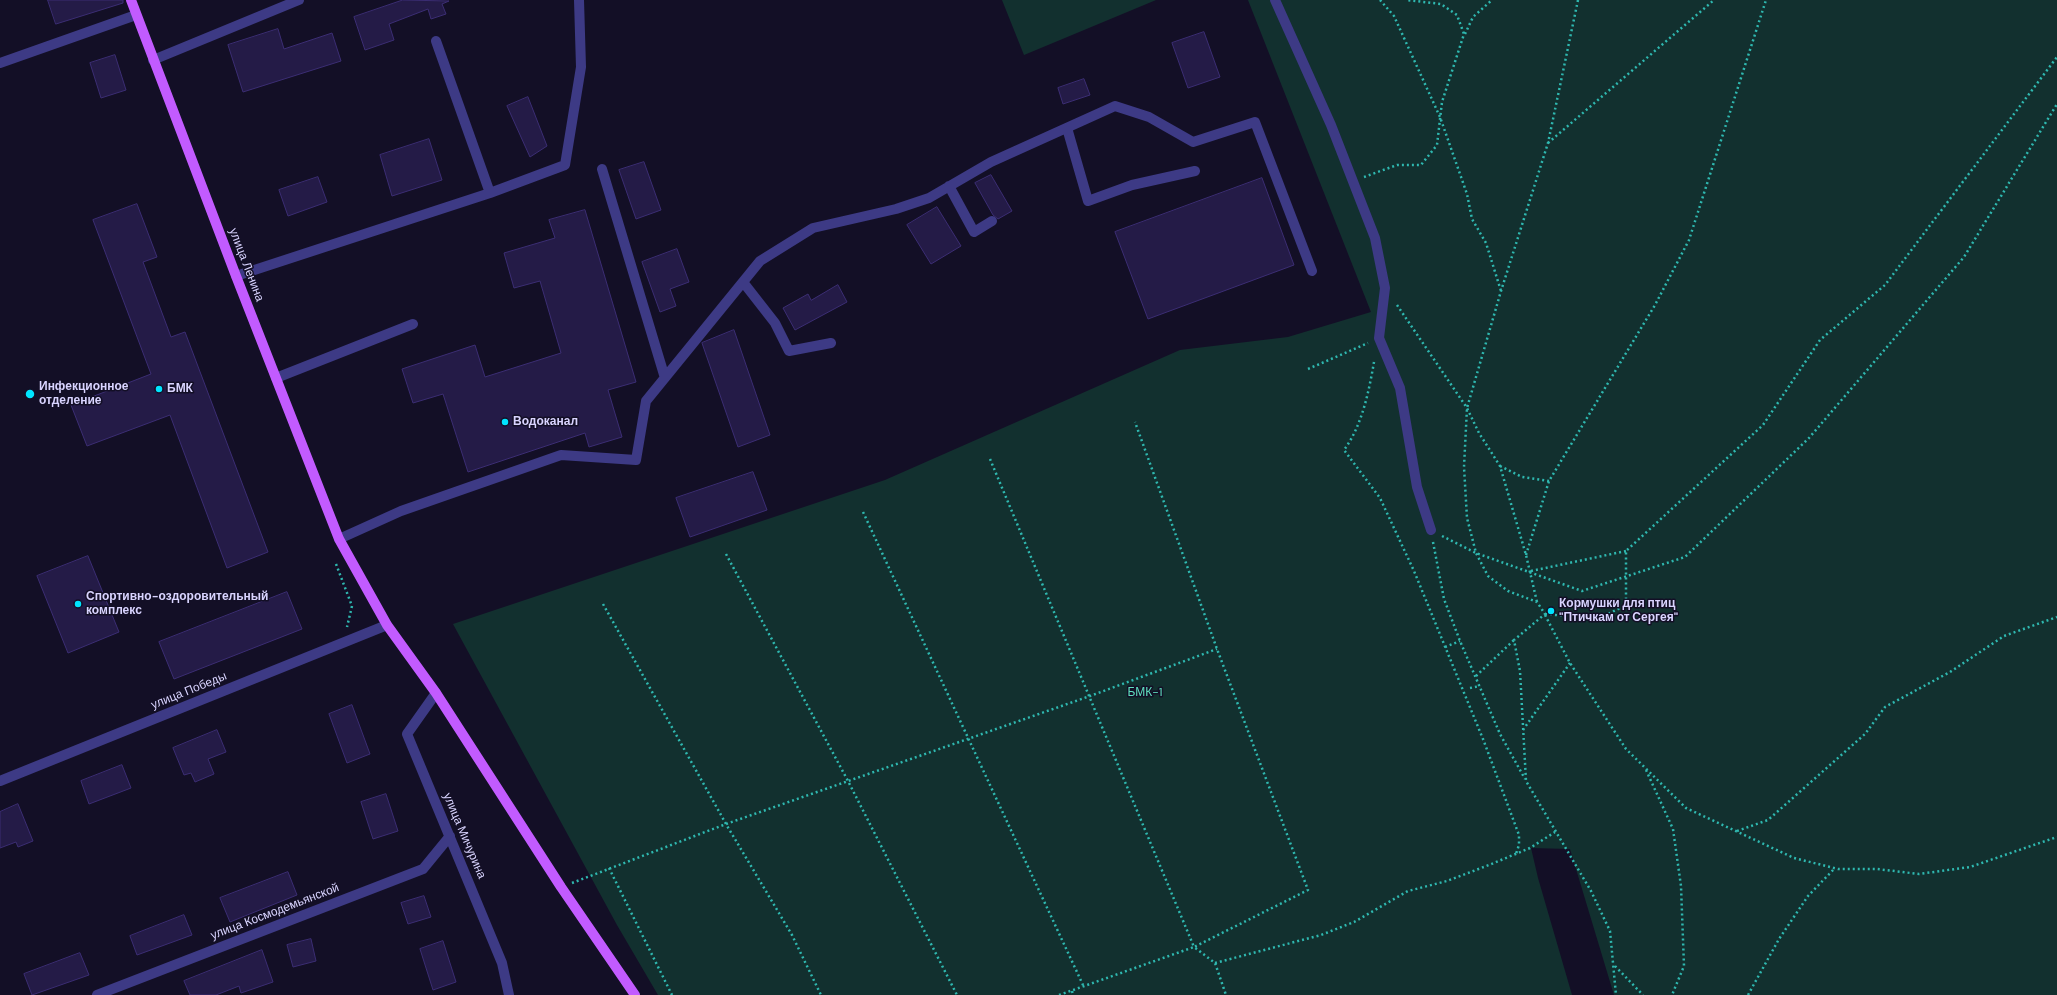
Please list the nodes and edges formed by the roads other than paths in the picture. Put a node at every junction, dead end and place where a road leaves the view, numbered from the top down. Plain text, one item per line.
1 (131, 0) edge
2 (299, 0) edge
3 (579, 0) edge
4 (1275, 0) edge
5 (136, 15) junction
6 (436, 41) dead end
7 (154, 60) junction
8 (0, 63) edge
9 (1067, 128) junction
10 (602, 170) dead end
11 (1195, 171) dead end
12 (949, 186) junction
13 (490, 193) junction
14 (992, 221) dead end
15 (1312, 271) dead end
16 (236, 276) junction
17 (743, 282) junction
18 (413, 324) dead end
19 (831, 342) dead end
20 (276, 378) junction
21 (665, 378) junction
22 (1431, 530) road end
23 (339, 539) junction
24 (387, 625) junction
25 (436, 693) junction
26 (0, 781) edge
27 (450, 836) junction
28 (97, 995) edge
29 (509, 995) edge
30 (635, 995) edge

1 - 5 main road, улица Ленина
2 - 7 street
3 - 13 street
4 - 22 street
5 - 7 main road, улица Ленина
5 - 8 street
6 - 13 street
7 - 16 main road, улица Ленина
9 - 11 street
9 - 12 street
9 - 15 street
10 - 21 street
12 - 14 street
12 - 17 street
13 - 16 street
16 - 20 main road, улица Ленина
17 - 19 street
17 - 21 street
18 - 20 street
20 - 23 main road, улица Ленина
21 - 23 street
23 - 24 main road, улица Ленина
24 - 25 main road, улица Ленина
24 - 26 street, улица Победы
25 - 27 street, улица Мичурина
25 - 30 main road, улица Ленина
27 - 28 street, улица Космодемьянской
27 - 29 street, улица Мичурина

